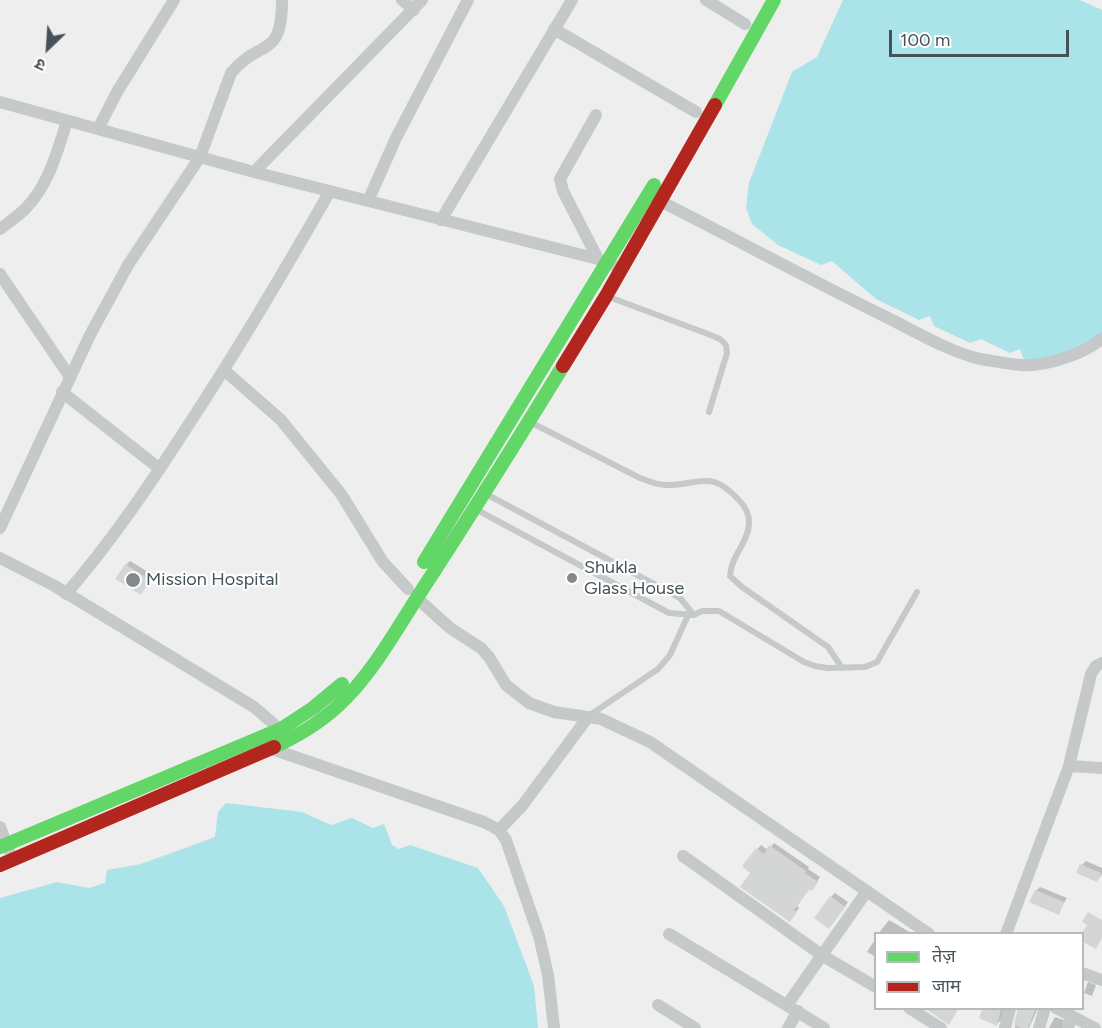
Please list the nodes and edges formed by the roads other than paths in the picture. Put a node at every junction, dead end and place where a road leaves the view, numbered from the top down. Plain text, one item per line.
1 (174, 0) edge
2 (282, 0) edge
3 (402, 0) edge
4 (468, 0) edge
5 (572, 0) edge
6 (706, 0) edge
7 (759, 0) edge
8 (774, 0) edge
9 (418, 5) edge
10 (746, 24) junction
11 (554, 29) junction
12 (0, 102) edge
13 (696, 112) junction
14 (596, 116) dead end
15 (67, 121) junction
16 (98, 129) junction
17 (200, 157) junction
18 (254, 171) junction
19 (330, 191) junction
20 (368, 201) junction
21 (660, 201) junction
22 (441, 220) junction
23 (0, 229) edge
24 (603, 261) junction
25 (622, 269) junction
26 (0, 274) edge
27 (606, 296) junction
28 (1102, 338) edge
29 (224, 370) junction
30 (70, 377) junction
31 (63, 392) junction
32 (709, 412) dead end
33 (515, 414) junction
34 (529, 422) junction
35 (160, 469) junction
36 (472, 486) junction
37 (485, 494) junction
38 (469, 505) junction
39 (0, 528) edge
40 (0, 558) edge
41 (917, 592) dead end
42 (412, 593) junction
43 (66, 594) junction
44 (691, 613) junction
45 (1102, 663) edge
46 (842, 668) junction
47 (588, 717) junction
48 (285, 734) junction
49 (260, 738) junction
50 (270, 750) junction
51 (1069, 766) junction
52 (1102, 768) edge
53 (0, 827) edge
54 (499, 830) junction
55 (4, 846) edge
56 (683, 856) dead end
57 (6, 862) edge
58 (867, 891) junction
59 (927, 932) edge
60 (1006, 932) edge
61 (669, 934) dead end
62 (823, 956) junction
63 (1084, 973) edge
64 (1102, 980) edge
65 (874, 986) edge
66 (658, 1005) dead end
67 (793, 1008) junction
68 (912, 1010) edge
69 (1010, 1010) edge
70 (1044, 1010) edge
71 (1058, 1010) edge
72 (1070, 1022) edge
73 (554, 1028) edge
74 (695, 1028) edge
75 (788, 1028) edge
76 (824, 1028) edge
77 (941, 1028) edge
78 (1005, 1028) edge
79 (1039, 1028) edge
80 (1095, 1028) edge

1 - 16 street
2 - 17 street
3 - 9 street
4 - 20 street
5 - 11 street
6 - 10 street
7 - 10 main road
8 - 21 main road
9 - 18 street
10 - 13 main road
11 - 13 street
11 - 22 street
12 - 15 street
13 - 24 main road
14 - 24 street
15 - 16 street
15 - 23 street
16 - 17 street
17 - 18 street
17 - 30 street
18 - 19 street
19 - 20 street
19 - 29 street
20 - 22 street
21 - 25 main road
21 - 28 street
22 - 24 street
24 - 25 street
24 - 33 main road
25 - 27 main road
26 - 30 street
27 - 32 lane
27 - 34 main road
29 - 35 street
29 - 42 street
30 - 31 street
31 - 35 street
31 - 39 street
33 - 34 lane
33 - 36 main road
34 - 37 main road
34 - 46 lane
35 - 43 street
36 - 37 lane
36 - 38 main road
37 - 38 main road
37 - 44 lane
38 - 42 main road
38 - 44 lane
40 - 43 street
41 - 46 lane
42 - 47 street
42 - 48 main road
43 - 48 street
44 - 46 lane
44 - 47 lane
45 - 51 street
47 - 54 street
47 - 58 street
48 - 49 main road
48 - 50 main road
49 - 50 street
49 - 55 main road
50 - 54 street
50 - 57 main road
51 - 52 street
51 - 60 street
53 - 55 street
54 - 73 street
55 - 57 street
56 - 62 street
58 - 59 street
58 - 62 street
61 - 67 street
62 - 65 street
62 - 67 street
63 - 64 street
66 - 74 street
67 - 75 street
67 - 76 street
68 - 77 street
69 - 78 street
70 - 79 street
71 - 72 street
72 - 80 street

